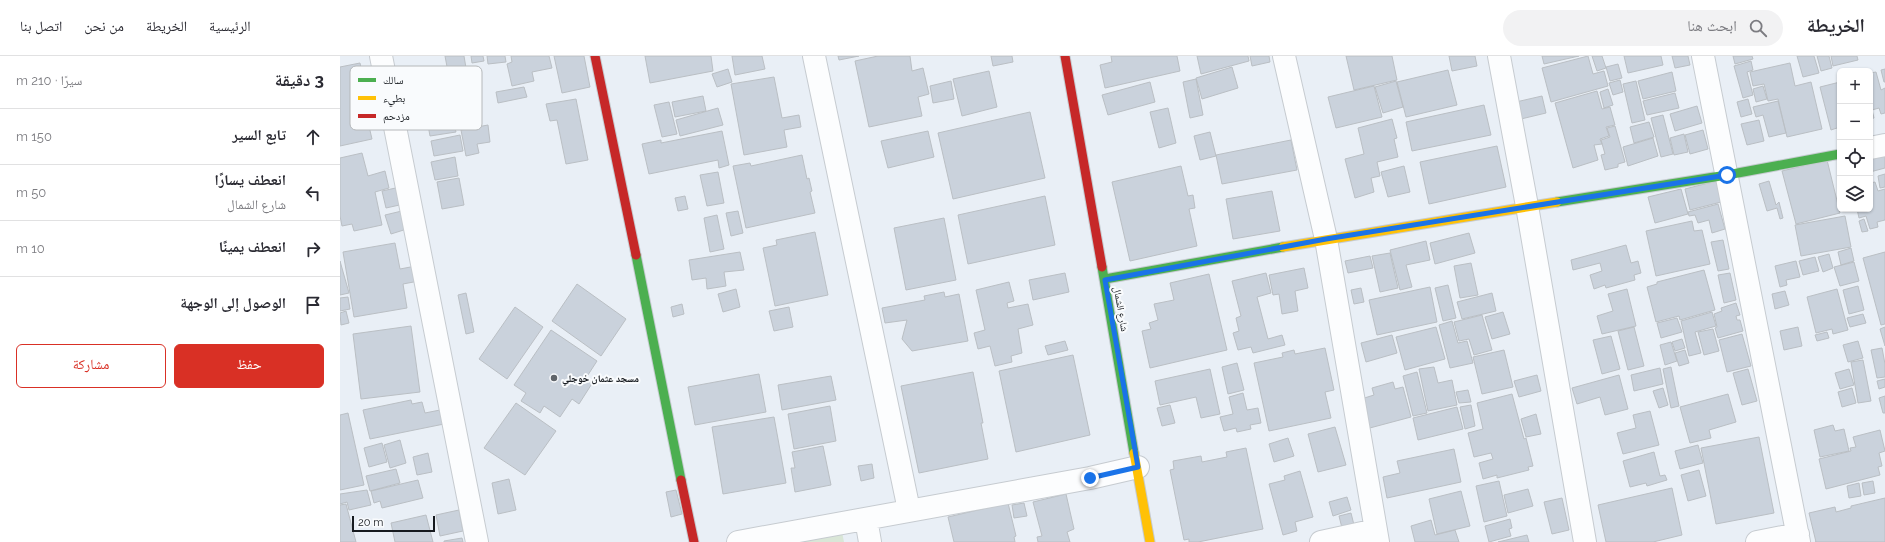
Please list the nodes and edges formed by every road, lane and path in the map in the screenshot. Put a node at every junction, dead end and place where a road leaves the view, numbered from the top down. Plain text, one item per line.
1 (381, 56) edge
2 (595, 56) edge
3 (814, 56) edge
4 (1065, 56) edge
5 (1284, 56) edge
6 (1499, 56) edge
7 (1703, 56) edge
8 (383, 66) edge
9 (396, 130) edge
10 (1885, 145) edge
11 (1873, 147) edge
12 (1837, 155) edge
13 (1727, 175) junction
14 (1527, 206) junction
15 (1326, 239) junction
16 (1105, 280) junction
17 (1138, 467) junction
18 (909, 510) junction
19 (866, 519) junction
20 (1378, 536) edge
21 (1799, 538) edge
22 (477, 542) edge
23 (694, 542) edge
24 (738, 542) edge
25 (870, 542) edge
26 (1150, 542) edge
27 (1321, 542) edge
28 (1585, 542) edge
29 (1757, 542) edge

1 - 8 street
2 - 23 street
3 - 18 street
4 - 16 street, شارع الشمال
5 - 15 street
6 - 14 street
7 - 13 street
9 - 22 street
10 - 11 street
12 - 13 street
13 - 14 street
13 - 21 street
14 - 15 street
14 - 28 street
15 - 16 street
15 - 20 street
16 - 17 street, شارع الشمال
17 - 18 street
17 - 26 street, شارع الشمال
18 - 19 street
19 - 24 street
19 - 25 street
20 - 27 street
21 - 29 street

